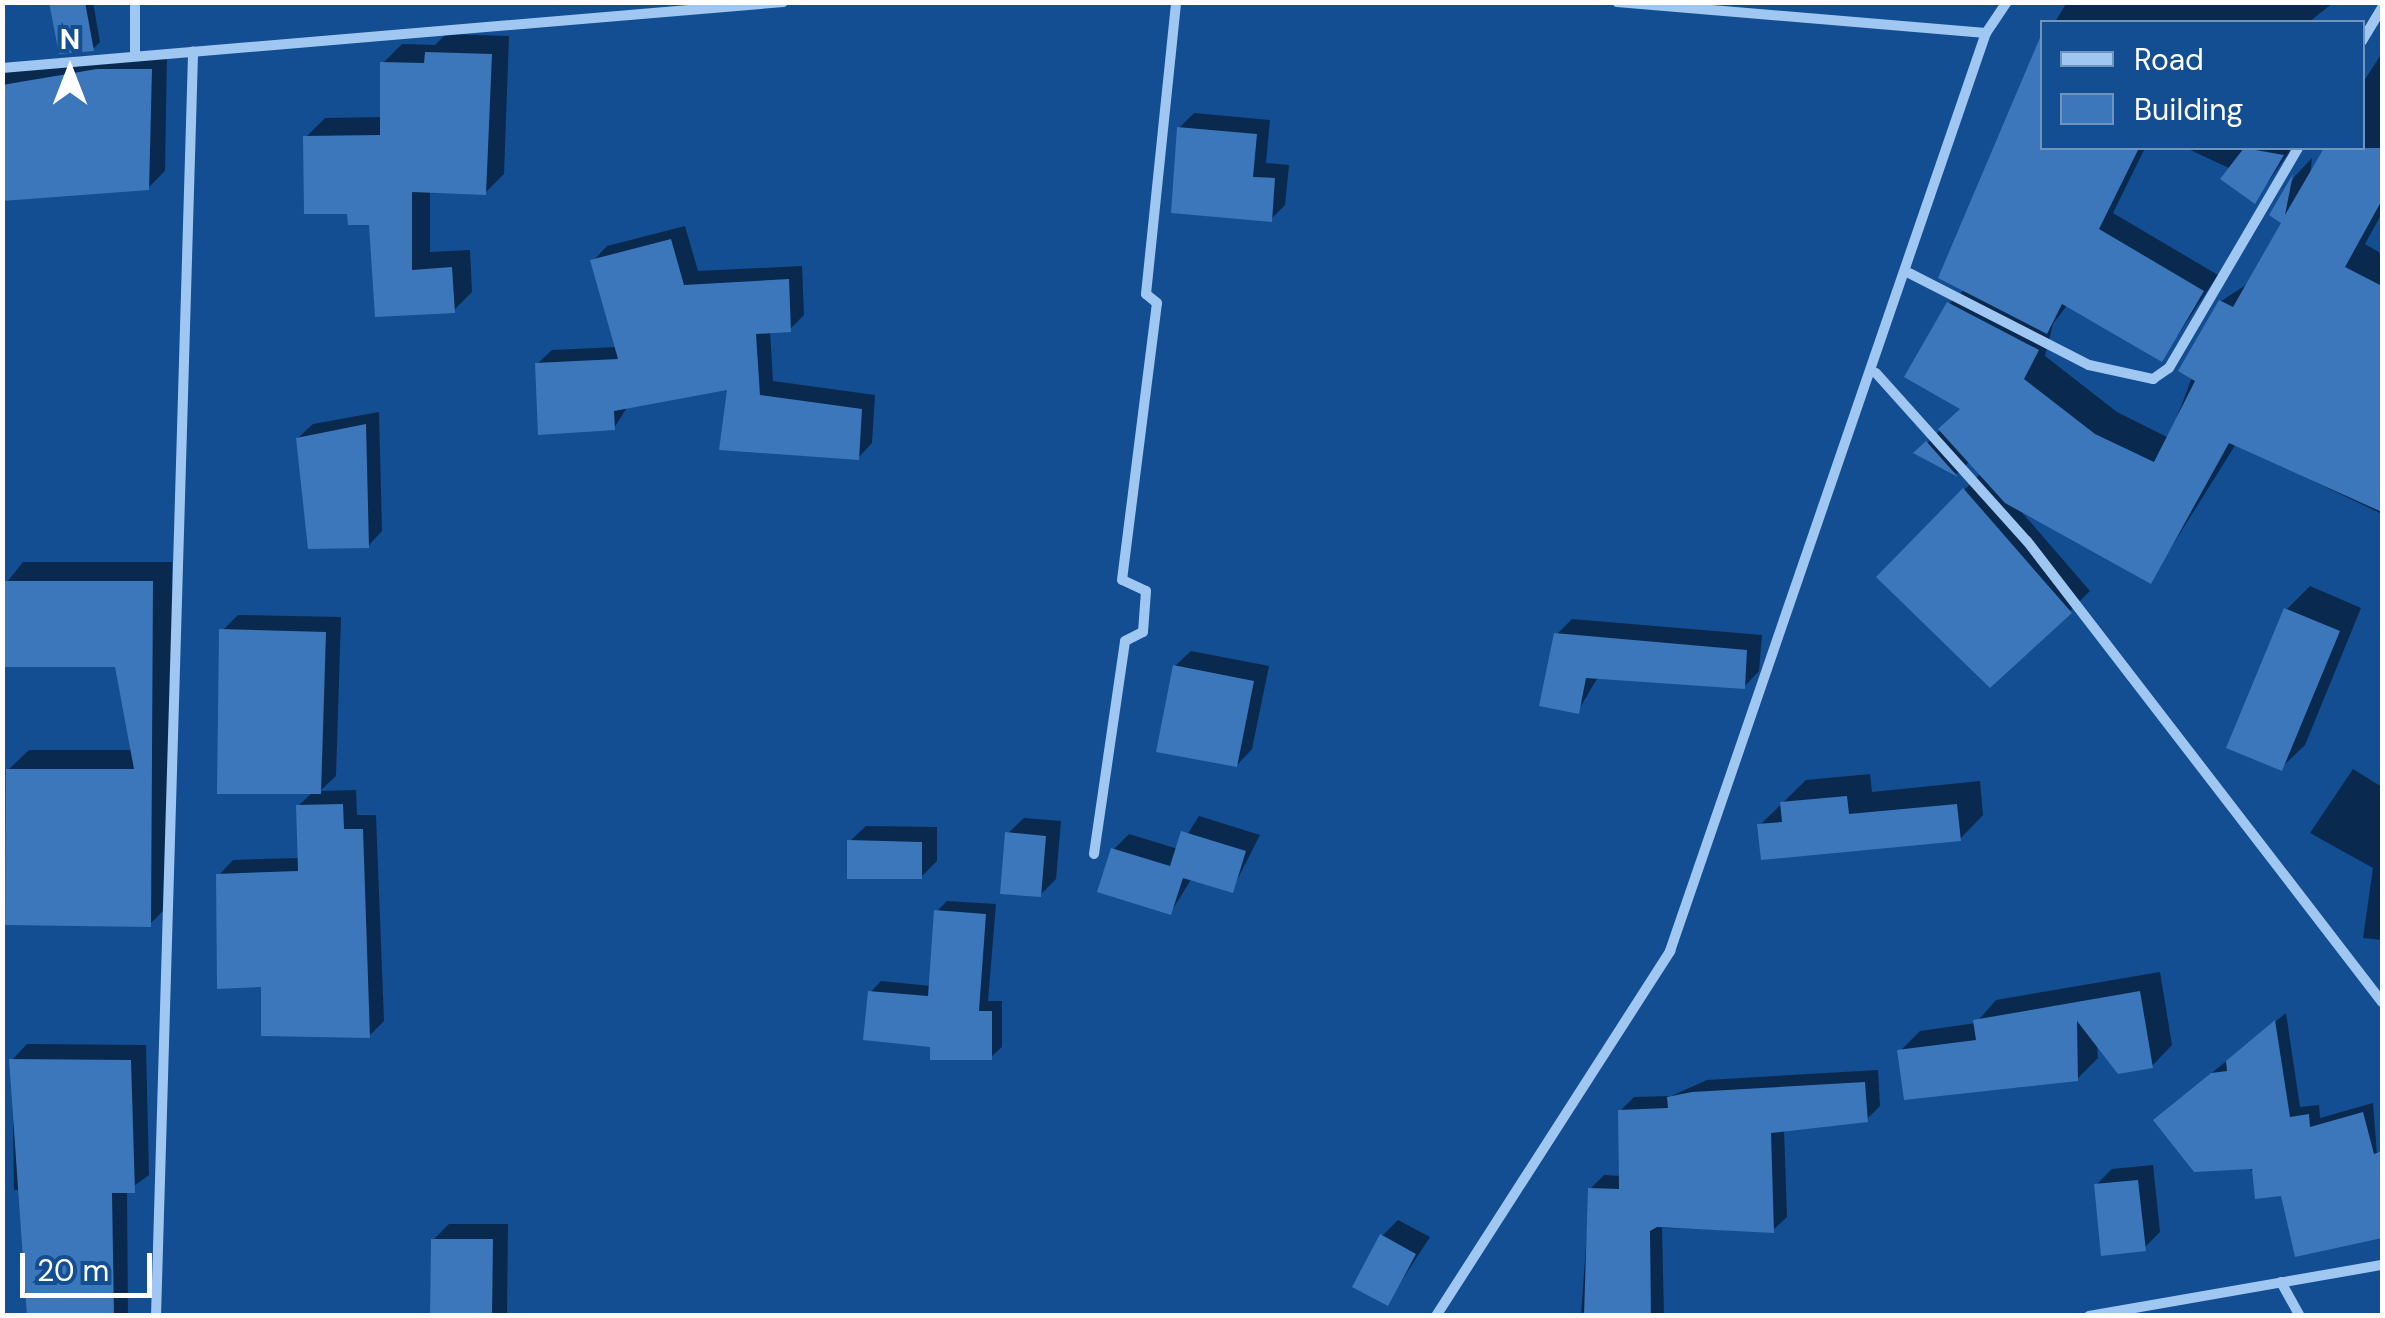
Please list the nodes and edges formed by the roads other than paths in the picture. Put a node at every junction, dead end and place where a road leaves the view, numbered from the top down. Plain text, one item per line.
1 (135, 2) edge
2 (783, 2) edge
3 (1176, 2) edge
4 (1617, 2) edge
5 (2007, 2) edge
6 (2382, 8) edge
7 (1986, 32) junction
8 (2365, 36) edge
9 (193, 52) junction
10 (135, 54) junction
11 (2, 68) edge
12 (2297, 150) edge
13 (1909, 273) junction
14 (1876, 373) junction
15 (1094, 854) dead end
16 (2382, 1002) edge
17 (2382, 1265) edge
18 (2281, 1282) junction
19 (156, 1316) edge
20 (1436, 1316) edge
21 (2089, 1316) edge
22 (2300, 1316) edge

1 - 10 street
2 - 9 street
3 - 15 street
4 - 7 street
5 - 7 street
6 - 8 street
7 - 13 street
9 - 10 street
9 - 19 street
10 - 11 street
12 - 13 street
13 - 14 street
14 - 16 street
14 - 20 street
17 - 18 street
18 - 21 street
18 - 22 street

